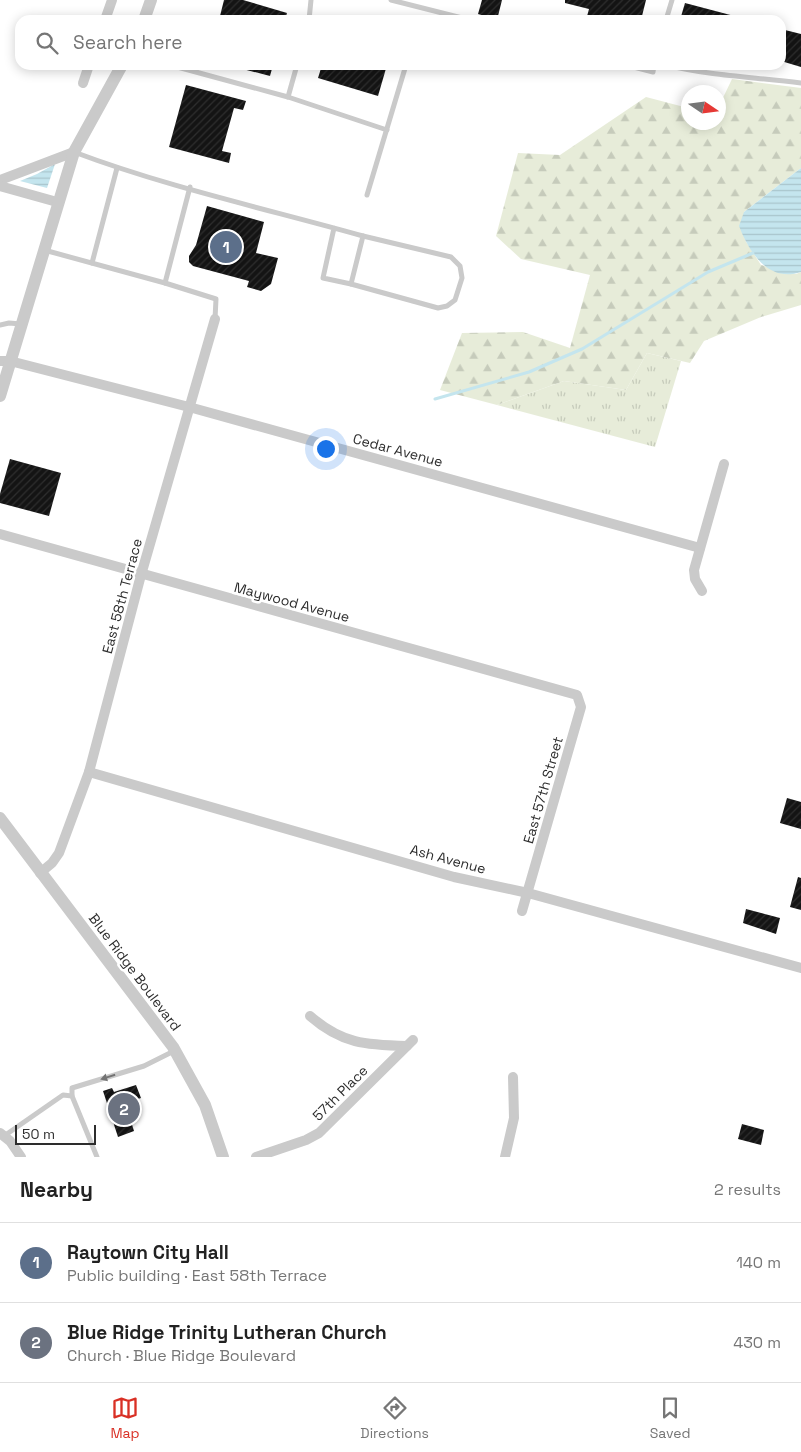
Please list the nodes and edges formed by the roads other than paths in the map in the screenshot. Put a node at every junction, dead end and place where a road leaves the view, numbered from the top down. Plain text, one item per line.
1 (151, 0) edge
2 (311, 0) edge
3 (391, 0) edge
4 (672, 0) edge
5 (146, 15) edge
6 (310, 15) edge
7 (450, 15) edge
8 (668, 15) edge
9 (87, 70) edge
10 (119, 70) edge
11 (188, 70) edge
12 (295, 70) edge
13 (404, 70) edge
14 (687, 70) edge
15 (83, 83) dead end
16 (801, 83) edge
17 (288, 97) junction
18 (386, 130) junction
19 (74, 152) junction
20 (117, 168) junction
21 (0, 180) edge
22 (0, 186) edge
23 (190, 187) junction
24 (367, 195) dead end
25 (57, 202) junction
26 (334, 228) junction
27 (363, 236) junction
28 (43, 250) junction
29 (92, 263) junction
30 (165, 283) junction
31 (350, 284) junction
32 (215, 319) joint
33 (21, 324) junction
34 (0, 325) edge
35 (5, 361) edge
36 (0, 396) edge
37 (189, 407) junction
38 (724, 464) dead end
39 (0, 534) edge
40 (700, 548) junction
41 (141, 575) junction
42 (702, 591) dead end
43 (577, 695) joint
44 (89, 772) junction
45 (0, 818) edge
46 (40, 873) junction
47 (528, 892) junction
48 (522, 911) dead end
49 (801, 968) edge
50 (310, 1016) dead end
51 (175, 1051) junction
52 (513, 1077) dead end
53 (72, 1096) junction
54 (2, 1134) edge
55 (21, 1157) edge
56 (96, 1157) edge
57 (223, 1157) edge
58 (256, 1157) edge
59 (506, 1157) edge

1 - 5 street
2 - 6 lane
3 - 7 lane
4 - 8 lane
9 - 15 street
10 - 19 street
11 - 17 lane
12 - 17 lane
13 - 18 lane
14 - 16 lane
17 - 18 lane
18 - 24 lane
19 - 20 lane
19 - 21 street
19 - 25 street
20 - 23 lane
20 - 29 lane
22 - 25 street
23 - 26 lane
23 - 30 lane
25 - 28 street
26 - 27 lane
26 - 31 lane
27 - 31 lane
27 - 31 lane
28 - 29 lane
28 - 33 street
29 - 30 lane
30 - 32 lane
32 - 37 street, East 58th Terrace
33 - 34 lane
33 - 35 street
35 - 36 street
35 - 37 street, Cedar Avenue
37 - 40 street, Cedar Avenue
37 - 41 street, East 58th Terrace
38 - 40 street
39 - 41 street, Maywood Avenue
40 - 42 street
41 - 43 street, Maywood Avenue
41 - 44 street, East 58th Terrace
43 - 47 street, East 57th Street
44 - 46 street, East 58th Terrace
44 - 47 street, Ash Avenue
45 - 46 street, Blue Ridge Boulevard
46 - 51 street, Blue Ridge Boulevard
47 - 48 street, East 57th Street
47 - 49 street, Ash Avenue
50 - 58 street, 57th Place
51 -> 53 lane
51 - 57 street, Blue Ridge Boulevard
52 - 59 street
53 - 54 lane
53 - 56 lane
54 - 55 street

